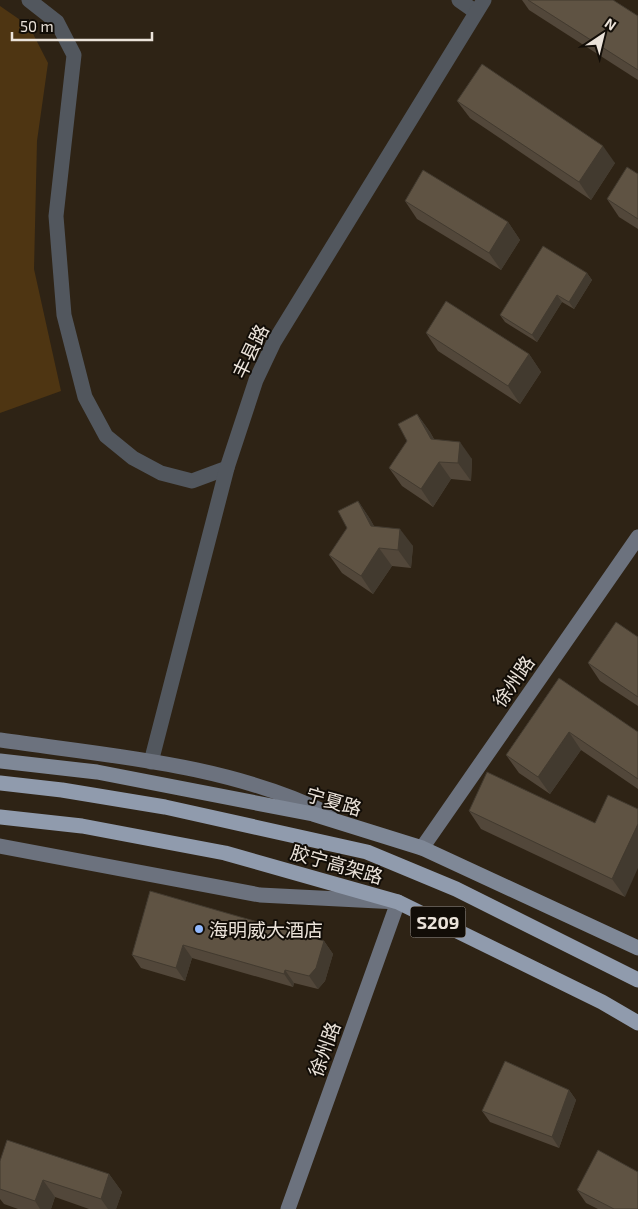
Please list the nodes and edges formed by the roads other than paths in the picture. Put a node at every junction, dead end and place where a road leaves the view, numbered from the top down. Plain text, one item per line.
1 (28, 0) edge
2 (458, 0) edge
3 (480, 6) edge
4 (227, 468) junction
5 (638, 537) edge
6 (0, 740) edge
7 (0, 761) edge
8 (151, 762) junction
9 (0, 783) edge
10 (0, 817) edge
11 (352, 826) junction
12 (0, 846) edge
13 (422, 848) junction
14 (398, 902) junction
15 (638, 948) edge
16 (638, 980) edge
17 (638, 1023) edge
18 (288, 1209) edge

1 - 4 street
2 - 3 street
3 - 4 street, 丰县路
4 - 8 street, 丰县路
5 - 13 street, 徐州路
6 - 8 street
7 - 11 main road, 宁夏路
8 - 11 street
9 - 16 highway, 胶宁高架路 / S209
10 - 14 highway, 胶宁高架路 / S209
11 - 13 main road, 宁夏路
12 - 14 street
13 - 15 main road, 宁夏路
14 - 17 highway, 胶宁高架路 / S209
14 - 18 street, 徐州路

